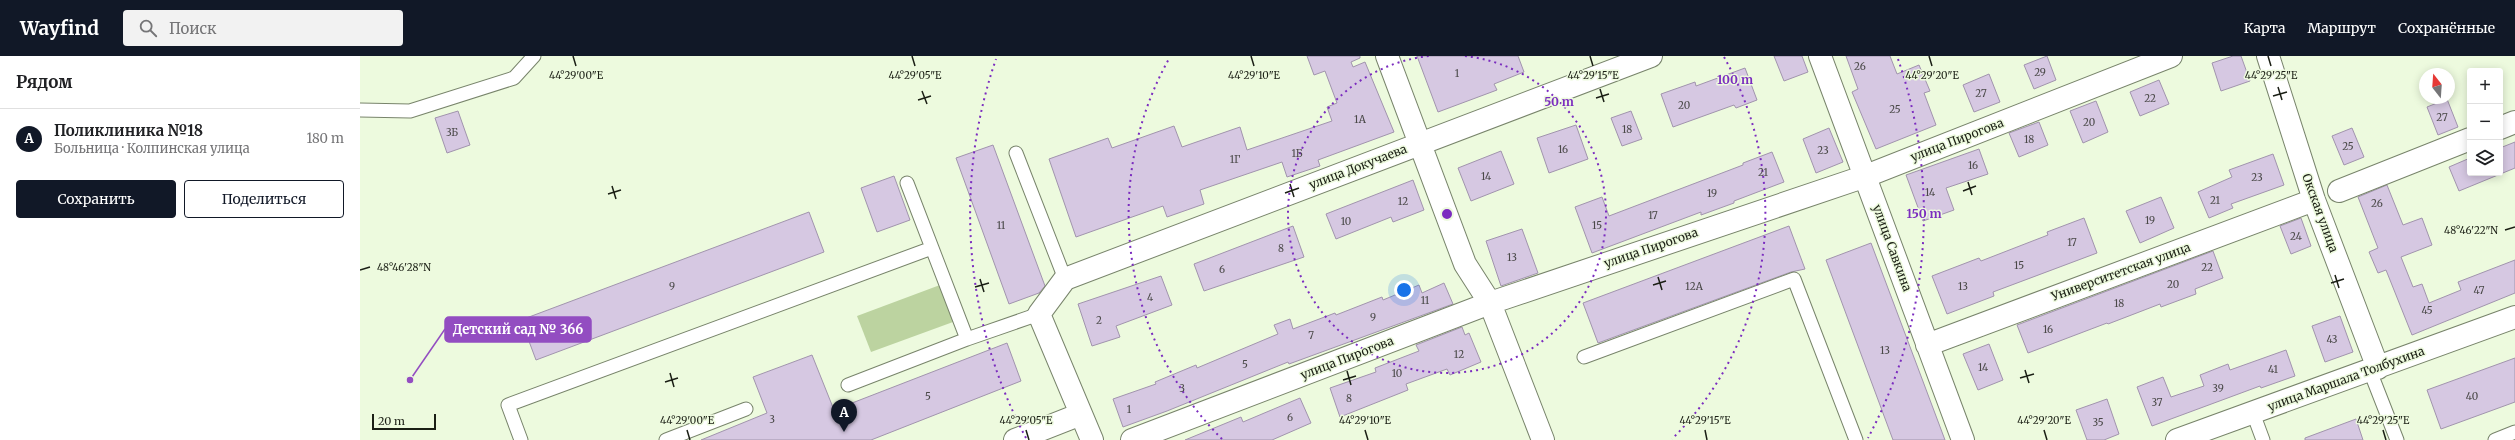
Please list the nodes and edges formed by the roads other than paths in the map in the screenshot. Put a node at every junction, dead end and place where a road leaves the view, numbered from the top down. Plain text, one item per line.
1 (534, 56) edge
2 (1387, 56) edge
3 (1651, 56) edge
4 (1820, 56) edge
5 (2171, 56) edge
6 (2268, 56) edge
7 (360, 110) edge
8 (2515, 122) edge
9 (2503, 127) edge
10 (2467, 140) edge
11 (1420, 144) junction
12 (1016, 154) dead end
13 (1866, 176) junction
14 (907, 183) dead end
15 (2339, 190) dead end
16 (2314, 200) junction
17 (932, 248) junction
18 (1065, 279) junction
19 (1490, 303) junction
20 (1039, 314) junction
21 (2515, 317) edge
22 (968, 339) junction
23 (1927, 345) junction
24 (1584, 357) dead end
25 (2374, 369) junction
26 (848, 385) dead end
27 (746, 409) dead end
28 (2254, 413) junction
29 (1081, 414) junction
30 (2515, 432) edge
31 (521, 440) edge
32 (666, 440) edge
33 (1015, 440) edge
34 (1092, 440) edge
35 (1132, 440) edge
36 (1543, 440) edge
37 (1856, 440) edge
38 (1962, 440) edge
39 (2177, 440) edge
40 (2263, 440) edge
41 (2397, 440) edge
42 (2495, 440) edge

1 - 7 lane
2 - 11 street
3 - 11 street, улица Докучаева
4 - 13 street, улица Савкина
5 - 13 street, улица Пирогова
6 - 16 street, Окская улица
8 - 9 street
10 - 15 street
11 - 18 street, улица Докучаева
11 - 19 street
12 - 18 lane
13 - 19 street, улица Пирогова
13 - 23 street, улица Савкина
14 - 17 lane
16 - 23 street, Университетская улица
16 - 25 street, Окская улица
17 - 22 lane
17 - 31 lane
18 - 20 street
19 - 35 street, улица Пирогова
19 - 36 street
20 - 22 lane
20 - 29 street
21 - 25 street, улица Маршала Толбухина
22 - 26 lane
23 - 38 street, улица Савкина
24 - 37 lane
25 - 28 street, улица Маршала Толбухина
25 - 41 lane
27 - 32 lane
28 - 39 street, улица Маршала Толбухина
28 - 40 lane
29 - 33 street
29 - 34 street
30 - 42 lane

